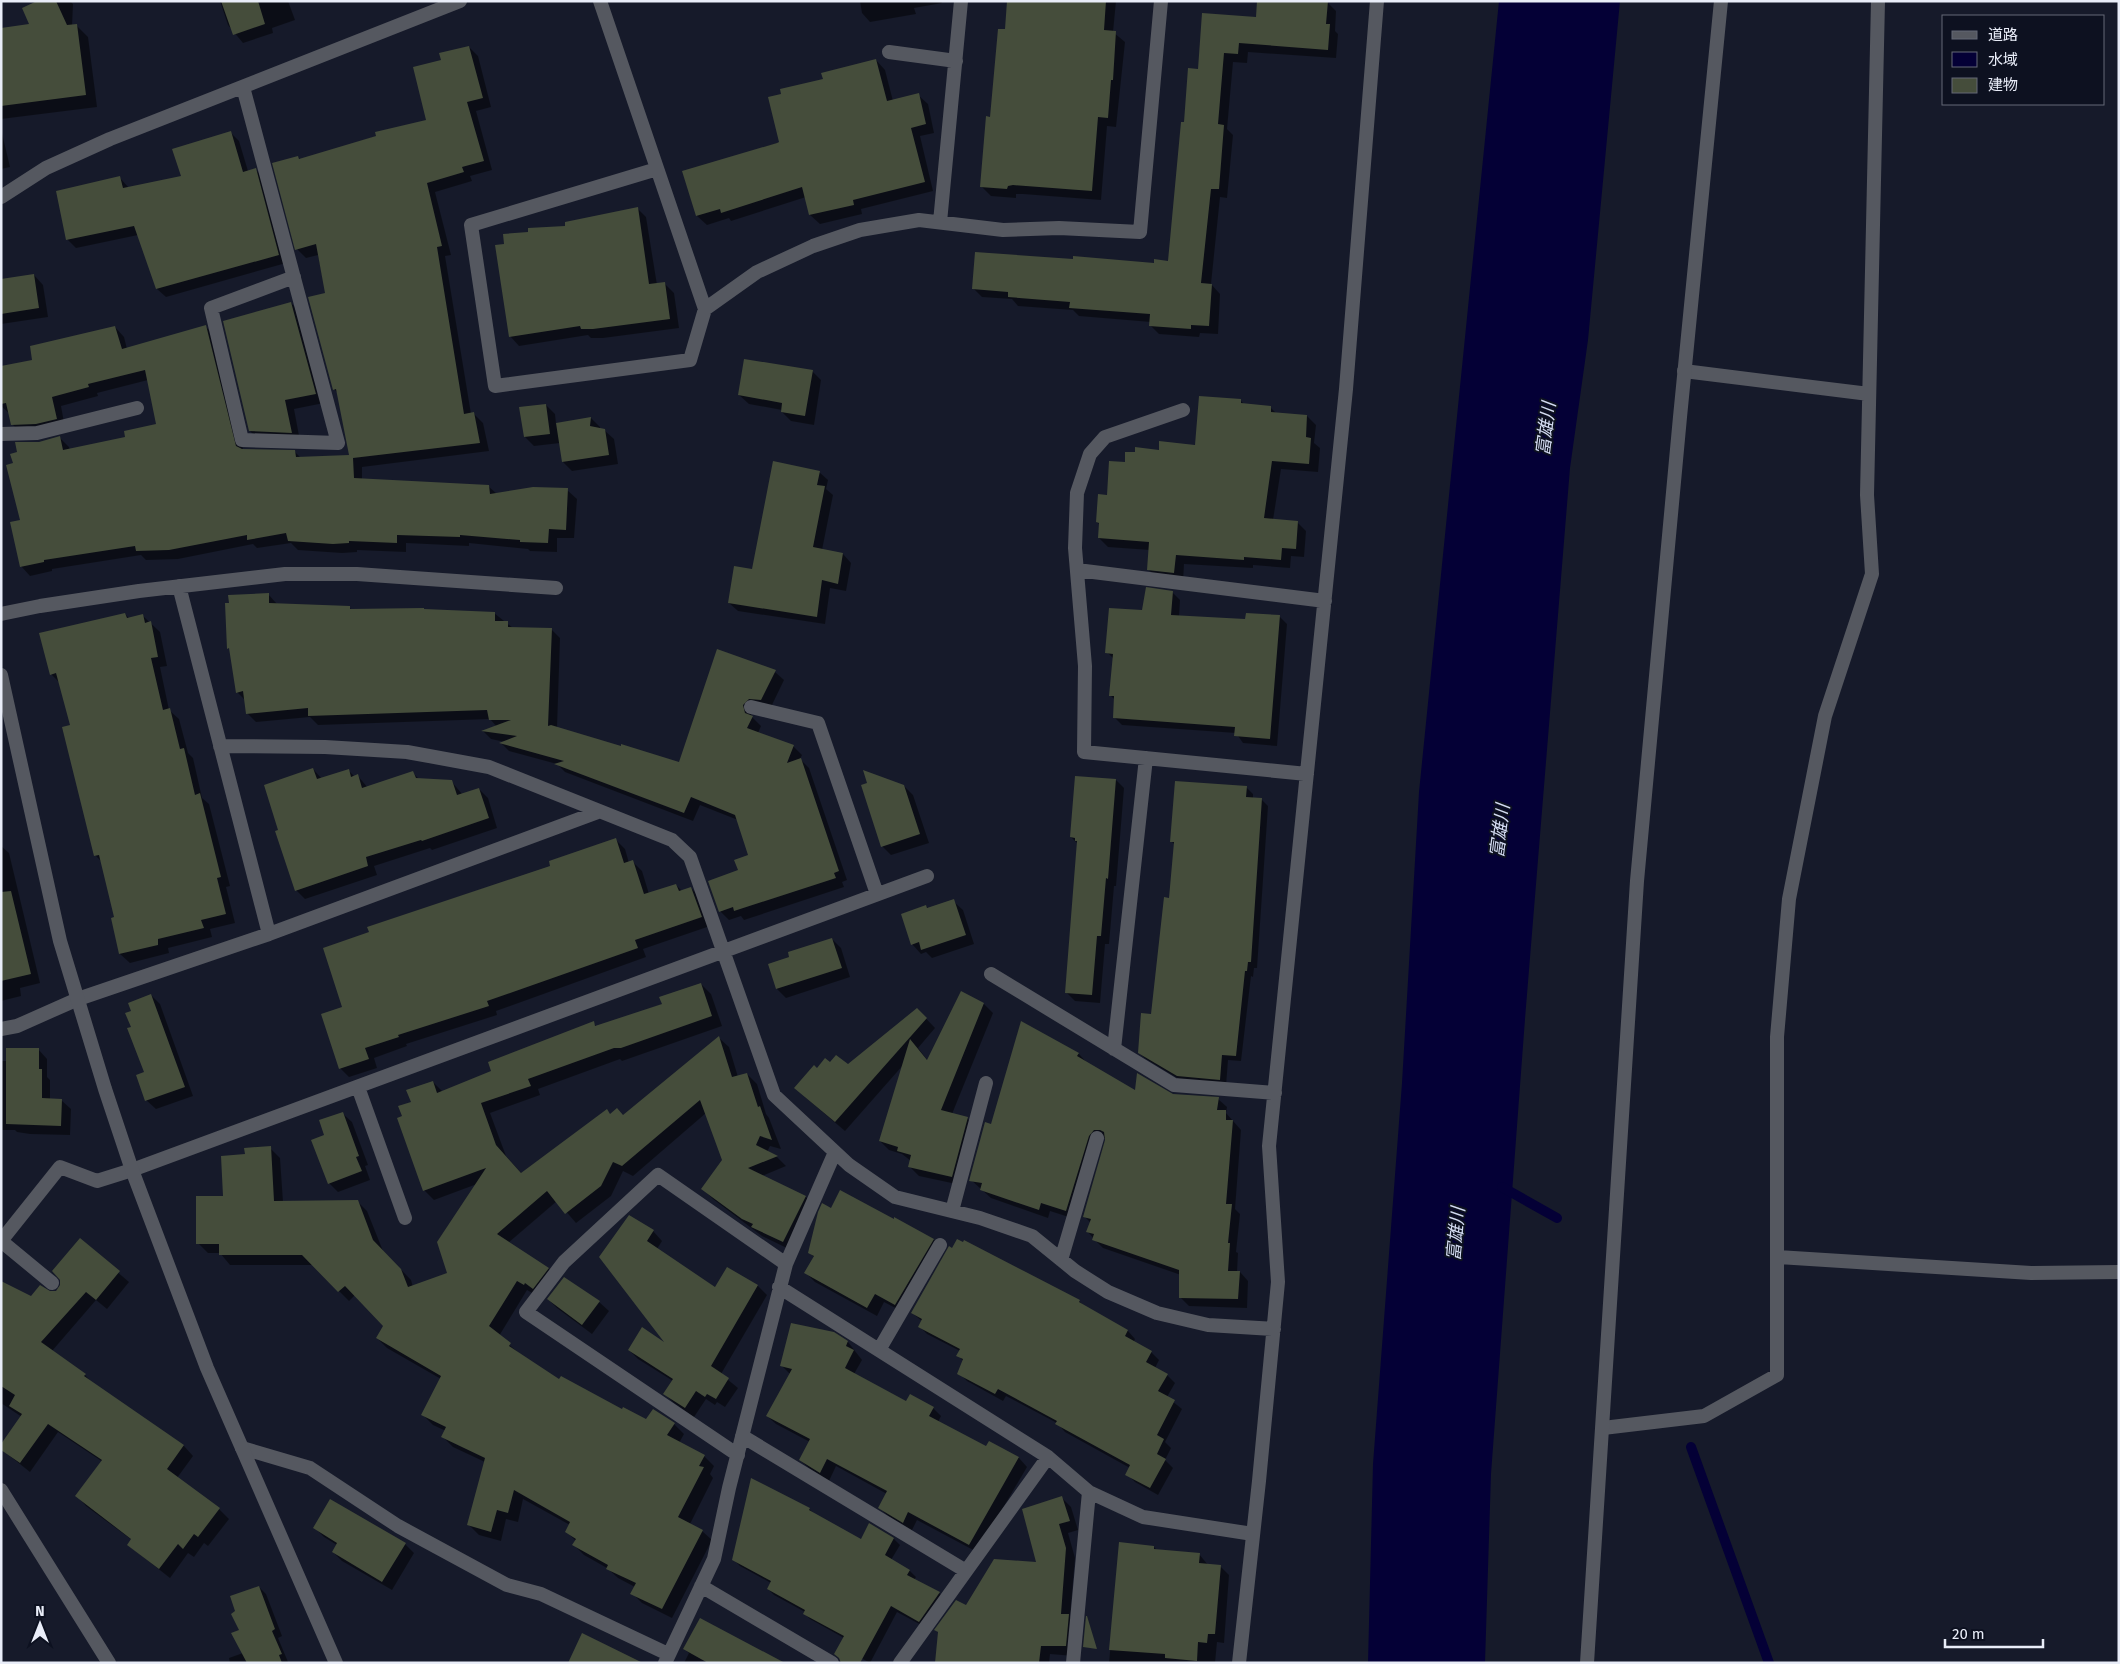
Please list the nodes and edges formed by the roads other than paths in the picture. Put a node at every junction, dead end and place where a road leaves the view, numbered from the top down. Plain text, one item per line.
1 (460, 1) edge
2 (600, 1) edge
3 (962, 1) edge
4 (1161, 1) edge
5 (1377, 1) edge
6 (1721, 1) edge
7 (1878, 1) edge
8 (889, 52) dead end
9 (956, 61) junction
10 (243, 87) junction
11 (657, 169) junction
12 (1, 197) edge
13 (940, 222) junction
14 (294, 277) junction
15 (705, 309) junction
16 (1684, 371) junction
17 (1870, 394) junction
18 (137, 408) dead end
19 (1183, 410) dead end
20 (1, 434) edge
21 (1077, 570) junction
22 (178, 586) junction
23 (556, 588) dead end
24 (1325, 601) junction
25 (1, 614) edge
26 (1, 675) edge
27 (751, 707) dead end
28 (220, 746) junction
29 (1146, 758) junction
30 (1307, 774) junction
31 (598, 812) junction
32 (927, 876) dead end
33 (877, 894) junction
34 (269, 934) junction
35 (722, 952) junction
36 (992, 974) dead end
37 (78, 999) junction
38 (1, 1028) edge
39 (1114, 1049) junction
40 (986, 1083) dead end
41 (358, 1087) junction
42 (1275, 1093) junction
43 (1097, 1138) dead end
44 (835, 1152) junction
45 (132, 1170) junction
46 (952, 1211) junction
47 (405, 1218) dead end
48 (1, 1241) edge
49 (940, 1244) dead end
50 (1777, 1257) junction
51 (1062, 1260) junction
52 (786, 1264) junction
53 (2119, 1272) edge
54 (52, 1283) dead end
55 (779, 1287) junction
56 (1274, 1329) junction
57 (879, 1350) junction
58 (1602, 1428) junction
59 (742, 1436) junction
60 (242, 1448) junction
61 (738, 1455) junction
62 (1048, 1457) junction
63 (1, 1490) edge
64 (1089, 1492) junction
65 (1254, 1534) junction
66 (966, 1571) junction
67 (701, 1586) junction
68 (666, 1659) edge
69 (109, 1663) edge
70 (336, 1663) edge
71 (832, 1663) edge
72 (900, 1663) edge
73 (1074, 1663) edge
74 (1239, 1663) edge
75 (1587, 1663) edge

1 - 10 street
2 - 11 street
3 - 9 street
4 - 13 street
5 - 24 street
6 - 16 street
7 - 17 street
8 - 9 street
9 - 13 street
10 - 12 street
10 - 14 street
11 - 15 street
11 - 15 street
13 - 15 street
14 - 14 street
16 - 17 street
16 - 58 street
17 - 50 street
18 - 20 street
19 - 21 street
21 - 24 street
21 - 29 street
22 - 23 street
22 - 25 street
22 - 28 street
24 - 30 street
26 - 37 street
27 - 33 street
28 - 31 street
28 - 34 street
29 - 30 street
29 - 39 street
30 - 42 street
31 - 34 street
31 - 35 street
32 - 33 street
33 - 35 street
34 - 37 street
35 - 41 street
35 - 44 street
36 - 39 street
37 - 38 street
37 - 45 street
39 - 42 street
40 - 46 street
41 - 45 street
41 - 47 street
42 - 56 street
43 - 51 street
44 - 46 street
44 - 52 street
45 - 48 street
45 - 60 street
46 - 51 street
48 - 54 street
49 - 57 street
50 - 53 street
50 - 58 street
51 - 56 street
52 - 55 street
52 - 61 street
55 - 57 street
55 - 59 street
56 - 65 street
57 - 62 street
58 - 75 street
59 - 61 street
59 - 66 street
60 - 68 street
60 - 70 street
61 - 67 street
62 - 64 street
62 - 66 street
63 - 69 street
64 - 65 street
64 - 73 street
65 - 74 street
66 - 72 street
67 - 68 street
67 - 71 street

